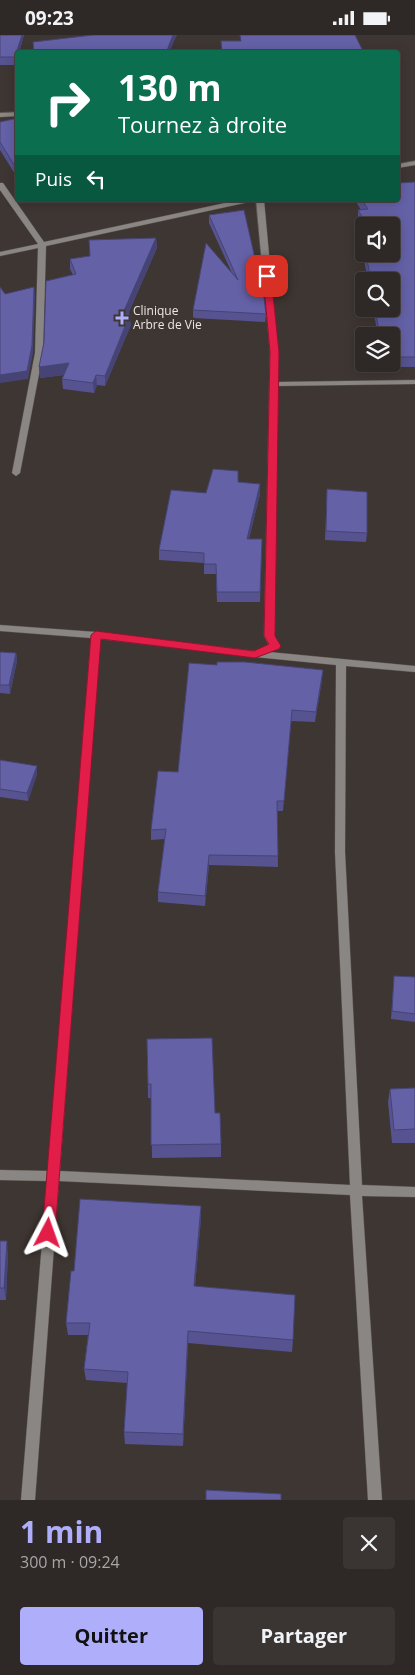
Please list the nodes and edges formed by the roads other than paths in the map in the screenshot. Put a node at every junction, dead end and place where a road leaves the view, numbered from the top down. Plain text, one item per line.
1 (15, 114) edge
2 (0, 115) edge
3 (415, 163) edge
4 (400, 166) edge
5 (0, 185) edge
6 (240, 202) edge
7 (260, 202) edge
8 (42, 244) junction
9 (0, 254) edge
10 (415, 382) edge
11 (274, 384) junction
12 (16, 473) dead end
13 (0, 628) edge
14 (96, 635) junction
15 (255, 654) junction
16 (341, 661) junction
17 (415, 669) edge
18 (0, 1175) edge
19 (53, 1175) junction
20 (356, 1191) junction
21 (415, 1192) edge
22 (28, 1500) edge
23 (375, 1500) edge

1 - 2 street
3 - 4 street
5 - 8 street
6 - 8 street
7 - 11 street
8 - 9 street
8 - 12 street
10 - 11 street
11 - 15 street
13 - 14 street
14 - 15 street
14 - 19 street
15 - 16 street
16 - 17 street
16 - 20 street
18 - 19 street
19 - 20 street
19 - 22 street
20 - 21 street
20 - 23 street

